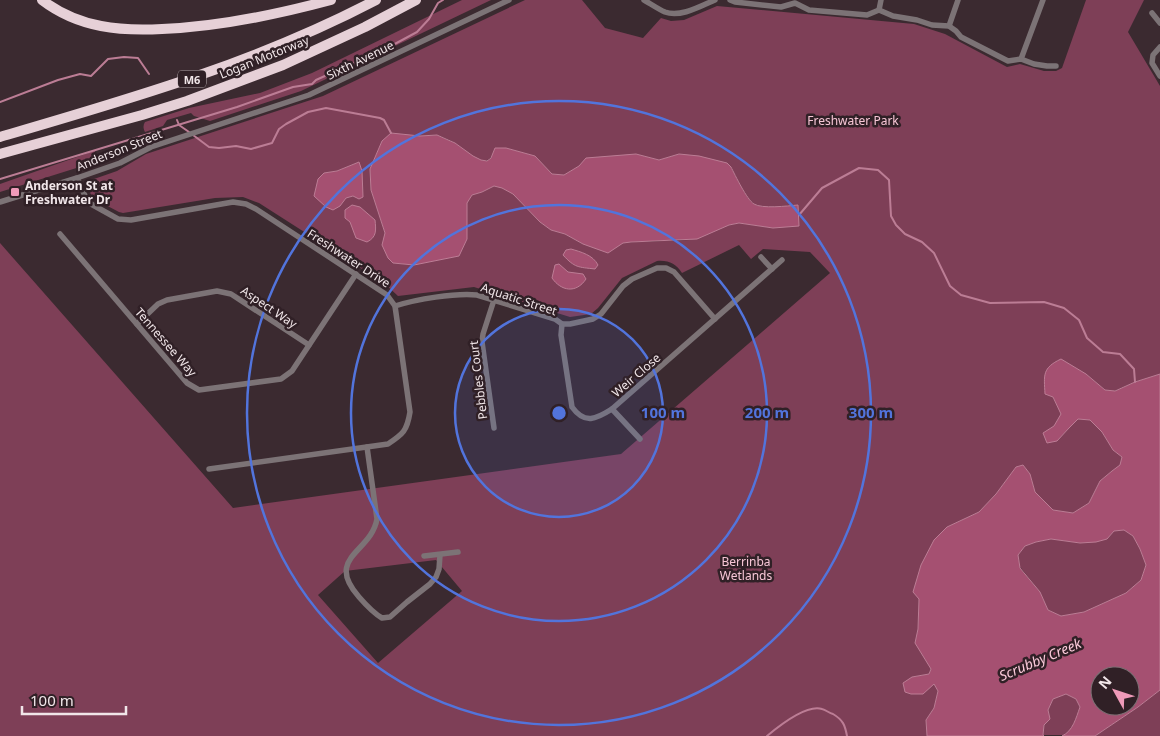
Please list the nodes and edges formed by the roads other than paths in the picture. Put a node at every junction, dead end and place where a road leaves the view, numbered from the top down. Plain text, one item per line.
1 (42, 0) edge
2 (330, 0) edge
3 (376, 0) edge
4 (416, 0) edge
5 (509, 0) edge
6 (644, 0) edge
7 (715, 0) edge
8 (730, 0) edge
9 (881, 0) edge
10 (958, 0) edge
11 (1043, 0) edge
12 (796, 2) edge
13 (879, 10) junction
14 (1152, 14) dead end
15 (1160, 23) edge
16 (949, 26) junction
17 (1160, 47) edge
18 (1021, 59) junction
19 (1056, 66) dead end
20 (1160, 76) edge
21 (216, 126) joint
22 (0, 137) edge
23 (0, 154) edge
24 (77, 178) junction
25 (0, 202) edge
26 (60, 234) dead end
27 (761, 257) dead end
28 (782, 260) dead end
29 (772, 269) junction
30 (356, 274) junction
31 (494, 300) junction
32 (395, 306) junction
33 (715, 319) junction
34 (137, 324) junction
35 (562, 324) junction
36 (309, 345) junction
37 (612, 409) junction
38 (494, 428) dead end
39 (640, 439) dead end
40 (368, 447) junction
41 (209, 469) dead end
42 (458, 552) dead end
43 (440, 554) junction
44 (424, 556) dead end

1 - 2 highway
3 - 22 highway, Logan Motorway / M6
4 - 23 highway, Logan Motorway / M6
5 - 21 street, Sixth Avenue
6 - 7 street
8 - 12 street
9 - 13 street
10 - 16 street
11 - 18 street
12 - 13 street
13 - 16 street
14 - 15 street
16 - 18 street
17 - 20 street
18 - 19 street
21 - 24 street, Anderson Street
24 - 25 street, Anderson Street
24 - 30 street, Freshwater Drive
26 - 34 street, Tennessee Way
27 - 29 street
28 - 29 street, Weir Close
29 - 33 street, Weir Close
30 - 32 street, Freshwater Drive
30 - 36 street, Tennessee Way
31 - 32 street, Aquatic Street
31 - 35 street, Aquatic Street
31 - 38 street, Pebbles Court
32 - 40 street, Freshwater Drive
33 - 35 street, Aquatic Street
33 - 37 street, Weir Close
34 - 36 street, Aspect Way
34 - 36 street, Tennessee Way
35 - 37 street, Weir Close
37 - 39 street
40 - 41 street, Freshwater Drive
40 - 43 street
42 - 43 street
43 - 44 street

